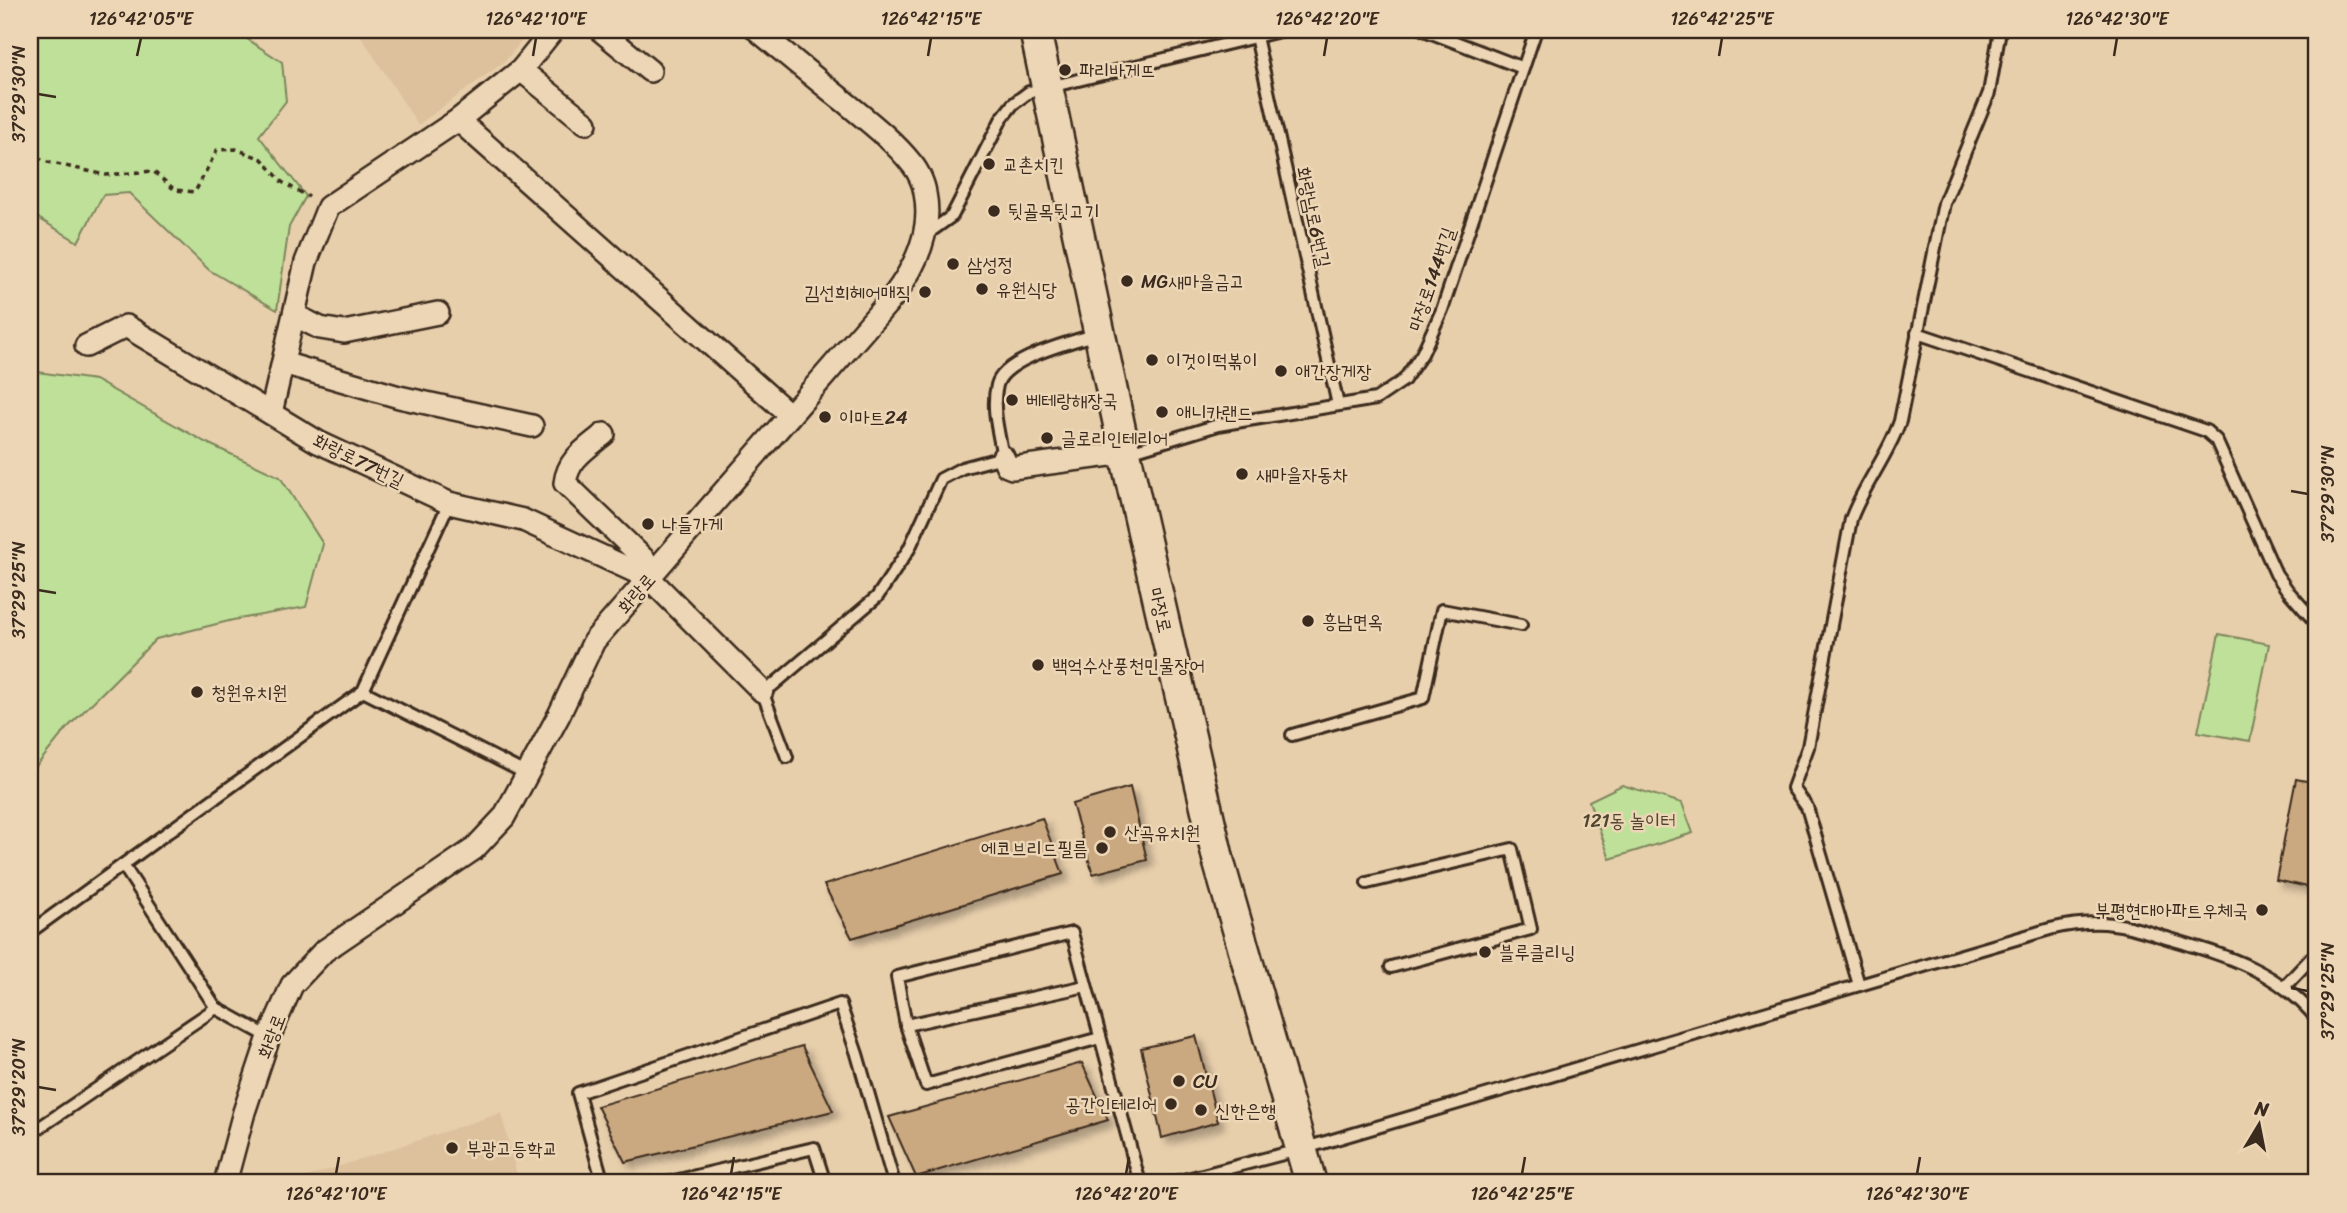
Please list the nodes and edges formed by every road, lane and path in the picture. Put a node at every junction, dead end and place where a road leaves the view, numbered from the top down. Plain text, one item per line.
1 (553, 30) edge
2 (600, 30) edge
3 (757, 30) edge
4 (1035, 30) edge
5 (1284, 30) edge
6 (1424, 30) edge
7 (1536, 30) edge
8 (2000, 30) edge
9 (1256, 33) edge
10 (1523, 68) junction
11 (521, 70) junction
12 (650, 71) dead end
13 (1047, 87) junction
14 (458, 120) junction
15 (586, 123) dead end
16 (30, 150) edge
17 (328, 207) junction
18 (924, 236) junction
19 (438, 313) dead end
20 (294, 315) junction
21 (1100, 333) junction
22 (1917, 333) junction
23 (86, 346) dead end
24 (283, 363) junction
25 (1338, 405) junction
26 (271, 413) junction
27 (790, 415) junction
28 (532, 426) dead end
29 (604, 434) dead end
30 (1125, 453) junction
31 (1003, 457) junction
32 (449, 503) junction
33 (649, 578) junction
34 (2317, 624) edge
35 (1521, 625) dead end
36 (363, 691) junction
37 (762, 691) junction
38 (1292, 735) dead end
39 (787, 757) dead end
40 (527, 774) junction
41 (123, 865) junction
42 (1367, 883) dead end
43 (30, 932) edge
44 (2317, 952) edge
45 (1391, 967) dead end
46 (1859, 985) junction
47 (1086, 986) junction
48 (2284, 987) junction
49 (216, 1008) junction
50 (2317, 1020) edge
51 (906, 1026) junction
52 (269, 1037) junction
53 (1100, 1038) junction
54 (30, 1134) edge
55 (1302, 1149) junction
56 (890, 1182) edge
57 (225, 1183) edge
58 (603, 1183) edge
59 (666, 1183) edge
60 (825, 1183) edge
61 (1140, 1183) edge
62 (1172, 1183) edge
63 (1311, 1183) edge

1 - 11 street
2 - 12 street
3 - 18 street, 화랑로
4 - 13 main road, 마장로
5 - 9 lane
6 - 10 lane
7 - 10 lane, 마장로144번길
8 - 22 lane
9 - 13 lane
9 - 25 lane, 화랑남로6번길
10 - 25 lane, 마장로144번길
11 - 14 street
11 - 15 street
13 - 18 lane
13 - 21 main road, 마장로
14 - 17 street
14 - 27 street
16 - 17 path
17 - 20 street
18 - 27 street, 화랑로
19 - 20 street
20 - 24 street
21 - 30 main road, 마장로
21 - 31 lane
22 - 34 lane
22 - 46 lane
23 - 26 street, 화랑로77번길
24 - 26 street
24 - 28 street
25 - 30 lane, 마장로144번길
26 - 32 street, 화랑로77번길
27 - 33 street, 화랑로
29 - 33 street
30 - 31 street
30 - 55 main road, 마장로
31 - 37 lane
32 - 33 street, 화랑로77번길
32 - 36 lane
33 - 37 street
33 - 40 street, 화랑로
35 - 38 lane
36 - 40 lane
36 - 41 lane
37 - 39 lane
40 - 52 street, 화랑로
41 - 43 lane
41 - 49 lane
42 - 45 lane
44 - 48 lane
46 - 48 lane
46 - 55 lane
47 - 51 lane
47 - 51 lane
47 - 53 lane
48 - 50 lane
49 - 52 lane
49 - 54 lane
51 - 53 lane
52 - 57 street, 화랑로
53 - 61 lane
55 - 62 lane
55 - 63 main road, 마장로
56 - 58 lane
59 - 60 lane

